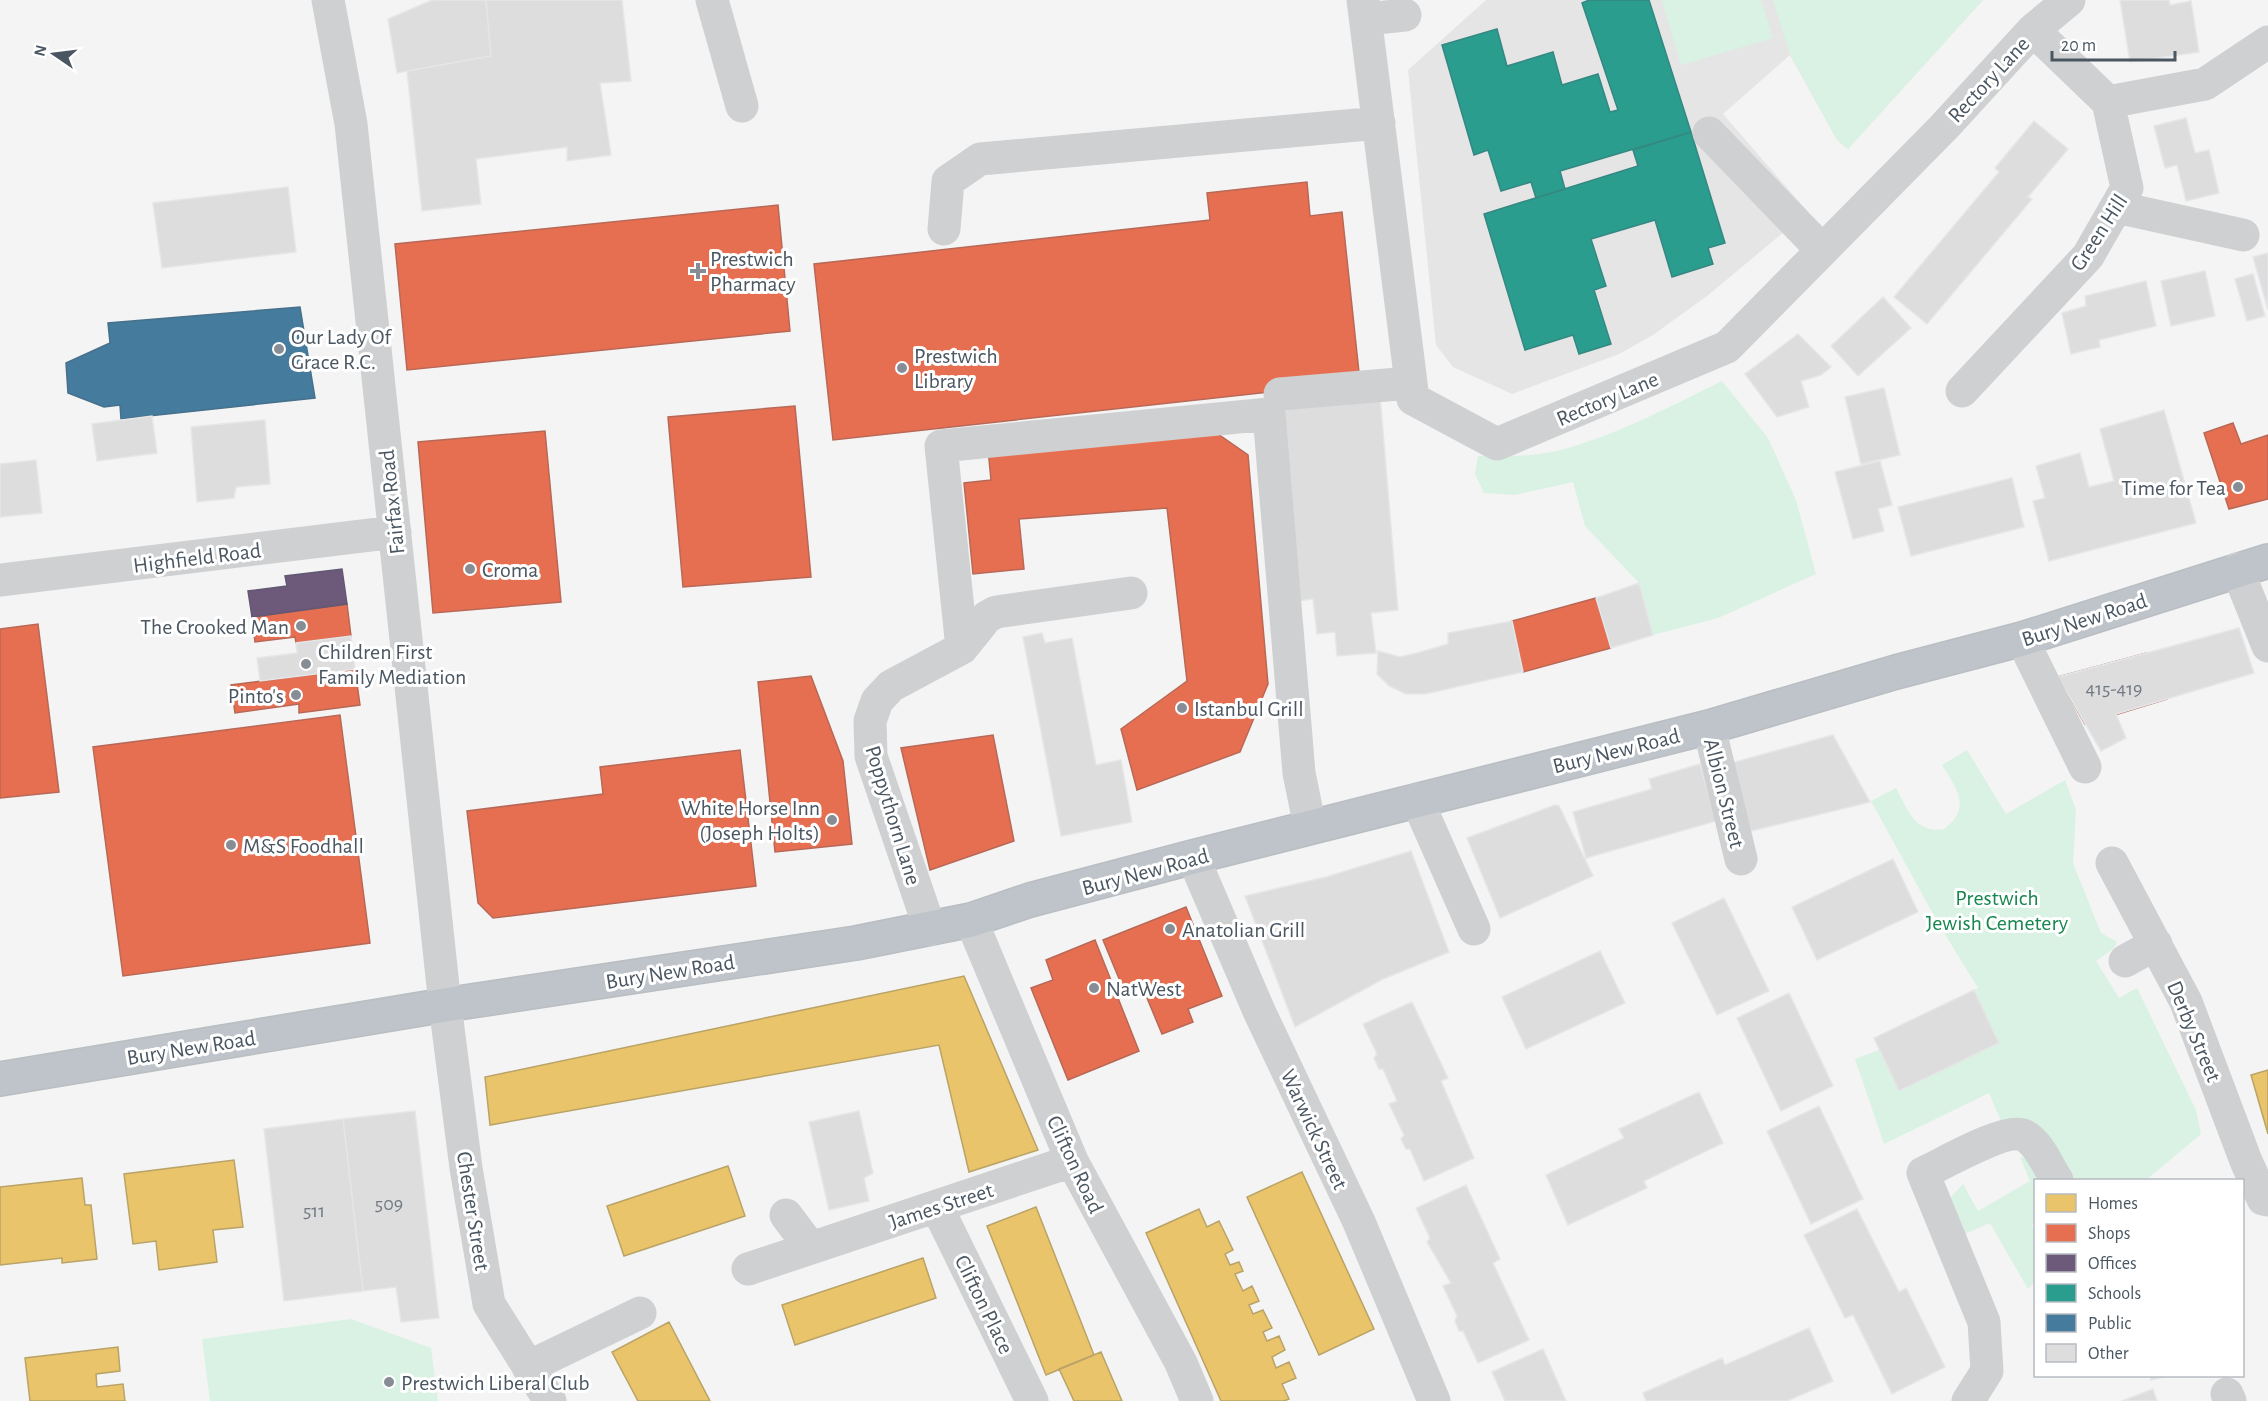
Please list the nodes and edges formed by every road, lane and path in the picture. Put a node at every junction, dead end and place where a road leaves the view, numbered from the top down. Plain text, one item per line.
1 (329, 0) edge
2 (712, 0) edge
3 (2069, 0) edge
4 (1364, 10) edge
5 (1406, 15) dead end
6 (2033, 30) junction
7 (2268, 42) edge
8 (2108, 102) junction
9 (742, 106) dead end
10 (1379, 123) junction
11 (1709, 133) dead end
12 (2116, 207) junction
13 (944, 230) dead end
14 (2243, 235) dead end
15 (1822, 250) junction
16 (1410, 383) junction
17 (1962, 391) dead end
18 (1280, 394) dead end
19 (394, 532) junction
20 (2268, 561) edge
21 (2237, 569) junction
22 (0, 580) edge
23 (1131, 593) dead end
24 (2022, 639) junction
25 (2268, 646) edge
26 (962, 648) junction
27 (1709, 727) junction
28 (2085, 767) dead end
29 (1418, 800) junction
30 (1310, 827) junction
31 (1193, 857) junction
32 (1741, 859) dead end
33 (2112, 863) dead end
34 (971, 920) junction
35 (930, 929) junction
36 (1474, 929) dead end
37 (2156, 944) junction
38 (2125, 961) dead end
39 (445, 1005) junction
40 (0, 1079) edge
41 (1072, 1161) junction
42 (2055, 1179) edge
43 (2268, 1200) edge
44 (938, 1207) junction
45 (786, 1215) dead end
46 (810, 1247) junction
47 (748, 1269) dead end
48 (640, 1313) dead end
49 (528, 1366) junction
50 (550, 1401) edge
51 (1032, 1401) edge
52 (1197, 1401) edge
53 (1434, 1401) edge
54 (1968, 1401) edge

1 - 19 street, Fairfax Road
2 - 9 street
3 - 6 street, Rectory Lane
4 - 5 street
4 - 10 street, Rectory Lane
6 - 8 street
6 - 15 street, Rectory Lane
7 - 8 street
8 - 12 street, Green Hill
10 - 13 street
10 - 16 street, Rectory Lane
11 - 15 street
12 - 14 street
12 - 17 street, Green Hill
15 - 16 street, Rectory Lane
16 - 18 street
19 - 22 street, Highfield Road
19 - 39 street, Fairfax Road
20 - 21 highway, Bury New Road
21 - 24 highway, Bury New Road
21 - 25 street
23 - 26 street, Poppythorn Lane
24 - 27 highway, Bury New Road
24 - 28 street
26 - 30 street
26 - 35 street, Poppythorn Lane
27 - 29 highway, Bury New Road
27 - 32 street, Albion Street
29 - 30 highway, Bury New Road
29 - 36 street
30 - 31 highway, Bury New Road
31 - 34 highway, Bury New Road
31 - 53 street, Warwick Street
33 - 37 street, Derby Street
34 - 35 highway, Bury New Road
34 - 41 street, Clifton Road
35 - 39 highway, Bury New Road
37 - 38 street
37 - 43 street, Derby Street
39 - 40 highway, Bury New Road
39 - 49 street, Chester Street
41 - 44 street, James Street
41 - 52 street, Clifton Road
42 - 54 street
44 - 46 street, James Street
44 - 51 street, Clifton Place
45 - 46 street
46 - 47 street, James Street
48 - 49 street
49 - 50 street, Chester Street

